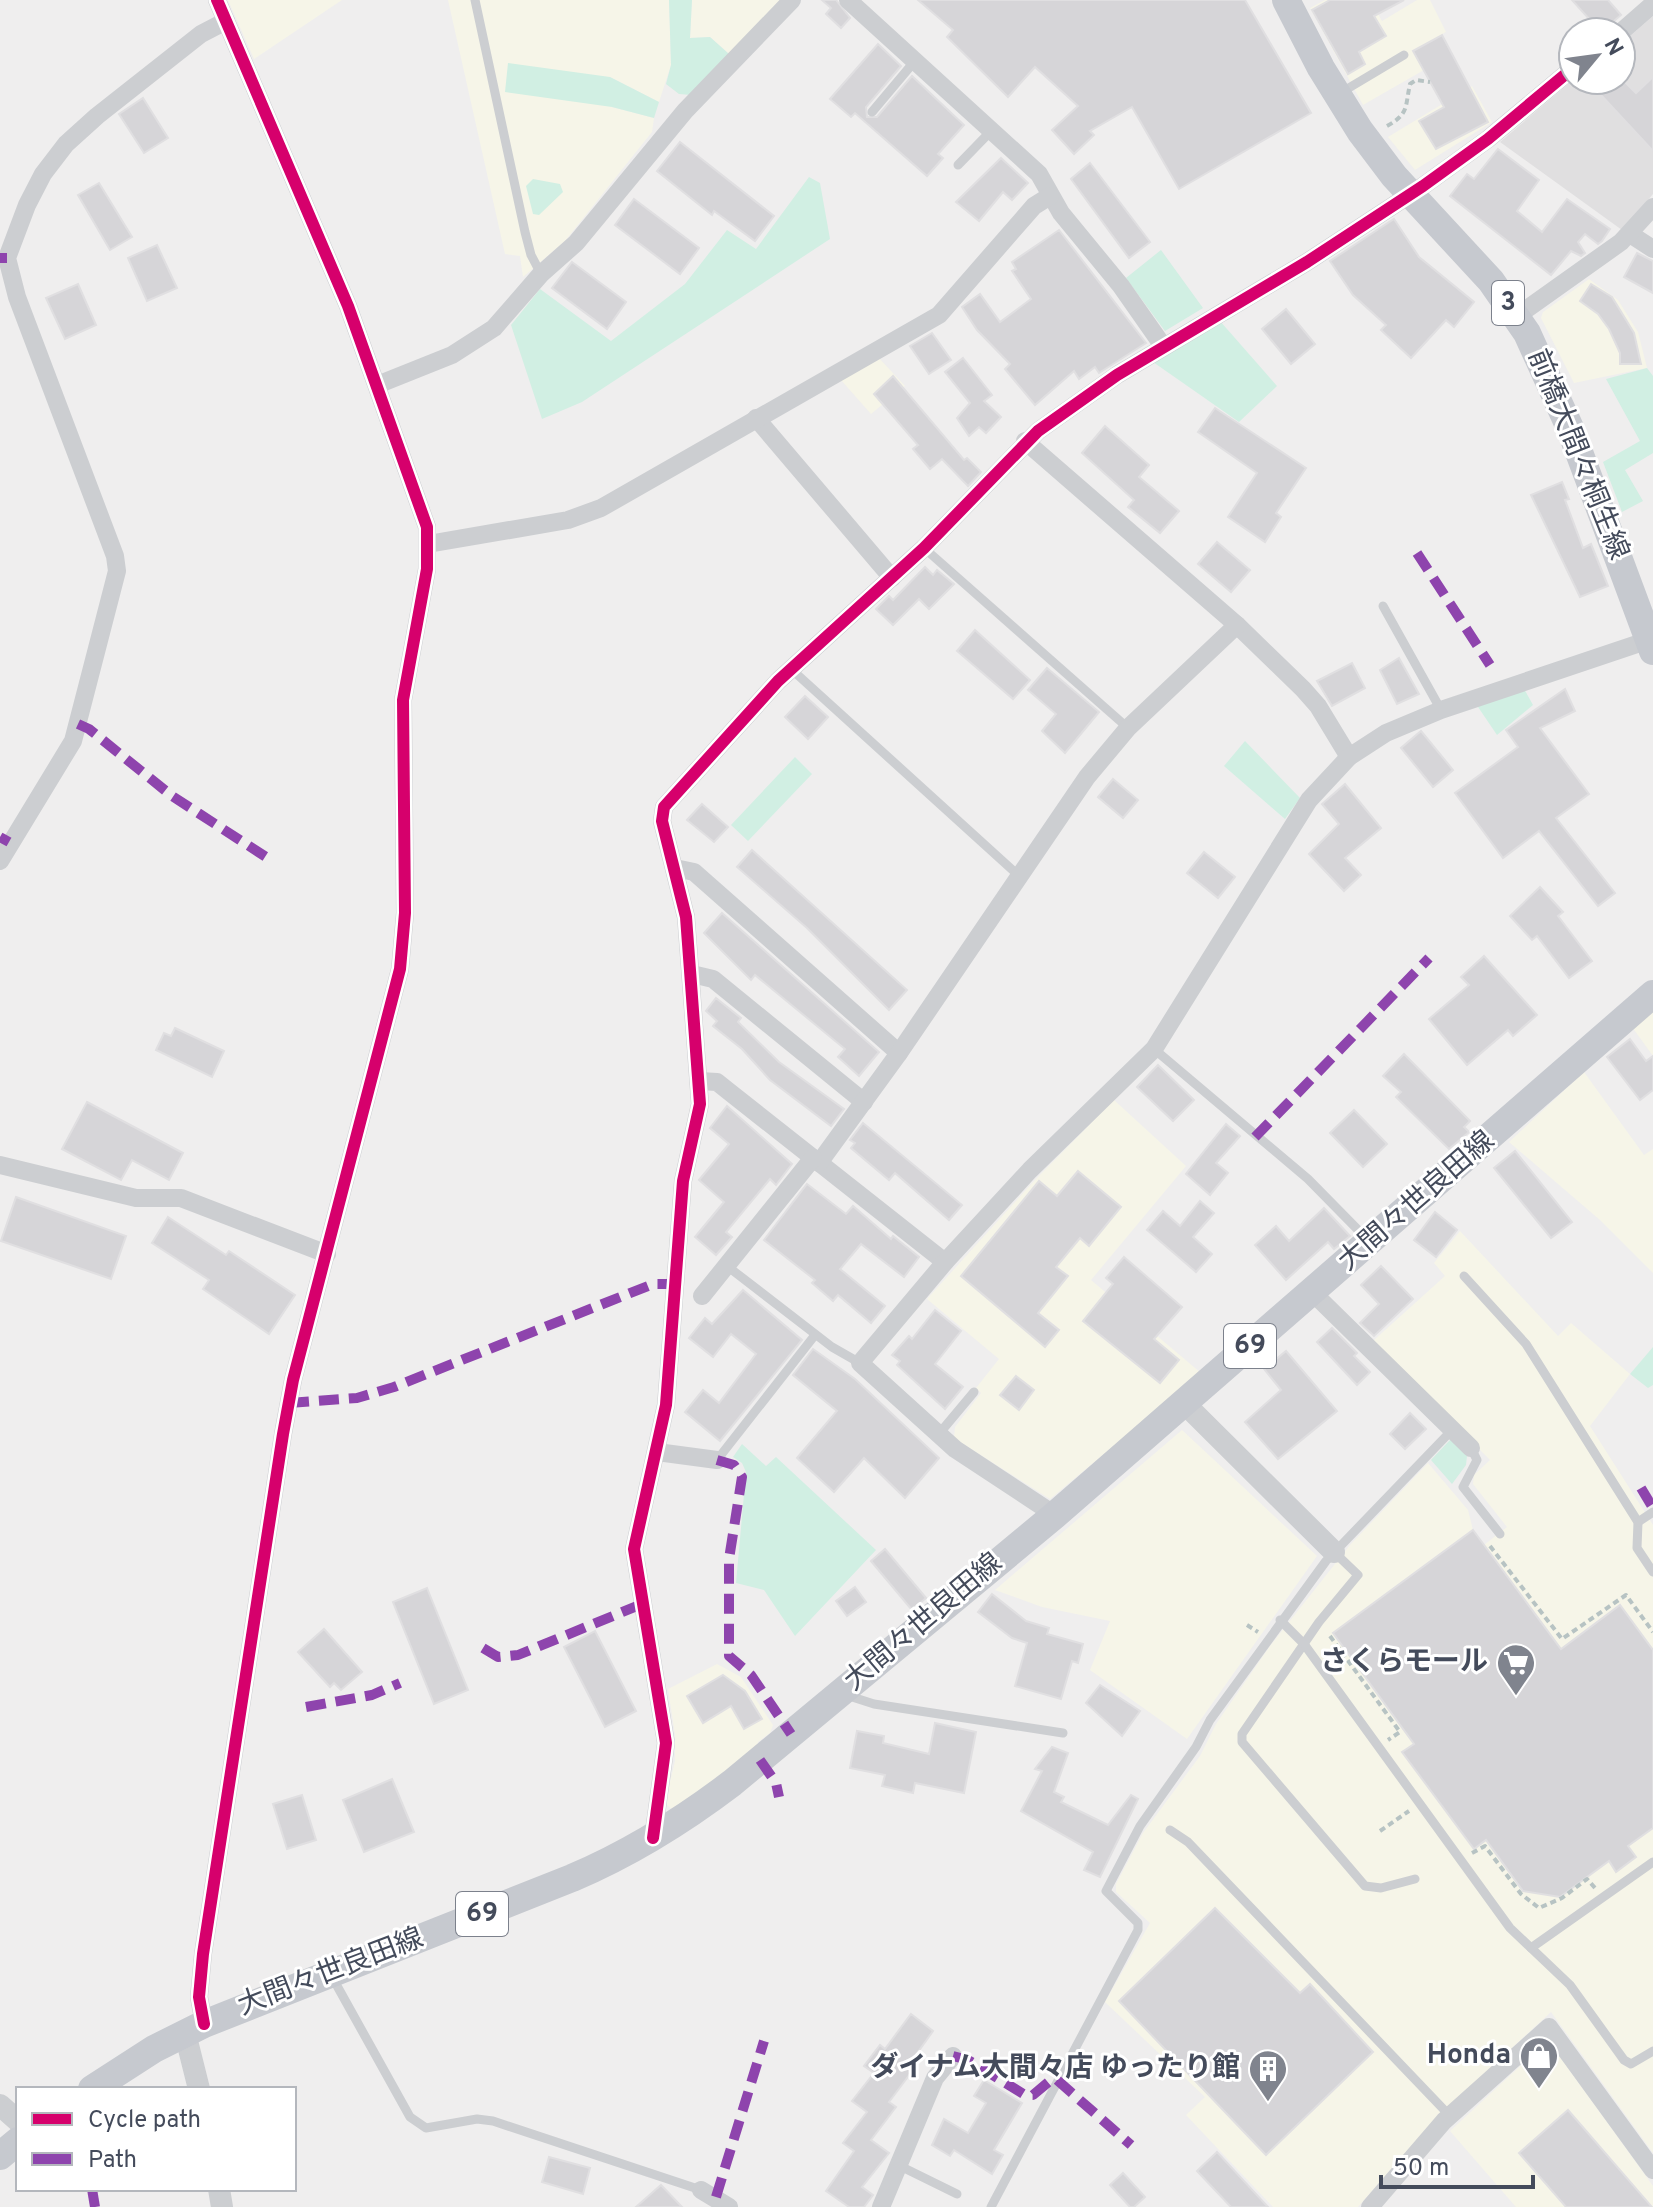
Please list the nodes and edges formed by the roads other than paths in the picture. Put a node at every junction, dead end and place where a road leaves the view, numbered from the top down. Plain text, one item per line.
1 (217, 0) edge
2 (475, 0) edge
3 (792, 0) edge
4 (848, 0) edge
5 (1286, 0) edge
6 (1653, 4) edge
7 (1637, 18) edge
8 (226, 21) junction
9 (1404, 55) dead end
10 (914, 62) junction
11 (1557, 79) edge
12 (1336, 95) junction
13 (872, 112) dead end
14 (992, 130) junction
15 (958, 165) dead end
16 (1410, 194) junction
17 (1050, 196) junction
18 (1653, 207) edge
19 (1630, 234) junction
20 (1653, 249) edge
21 (541, 274) junction
22 (1517, 316) junction
23 (1163, 346) junction
24 (377, 385) junction
25 (756, 418) junction
26 (1025, 441) junction
27 (428, 544) junction
28 (924, 548) junction
29 (892, 578) junction
30 (1383, 606) dead end
31 (1237, 625) junction
32 (1651, 645) edge
33 (790, 668) junction
34 (1441, 710) junction
35 (1128, 728) junction
36 (1349, 757) junction
37 (0, 861) edge
38 (675, 868) junction
39 (1018, 875) junction
40 (692, 974) junction
41 (1653, 994) edge
42 (1154, 1049) junction
43 (899, 1053) junction
44 (700, 1081) junction
45 (864, 1102) junction
46 (816, 1161) junction
47 (0, 1165) edge
48 (1370, 1243) junction
49 (327, 1254) junction
50 (945, 1262) junction
51 (727, 1266) junction
52 (1464, 1276) dead end
53 (702, 1296) dead end
54 (1296, 1302) junction
55 (815, 1335) junction
56 (860, 1363) junction
57 (974, 1392) dead end
58 (1184, 1403) junction
59 (1453, 1429) junction
60 (938, 1435) junction
61 (1471, 1448) joint
62 (657, 1452) junction
63 (717, 1460) joint
64 (1653, 1512) edge
65 (1055, 1515) junction
66 (1638, 1522) junction
67 (1500, 1534) dead end
68 (1334, 1552) junction
69 (1653, 1572) edge
70 (1280, 1620) junction
71 (1304, 1644) junction
72 (843, 1691) junction
73 (1063, 1733) dead end
74 (1170, 1830) dead end
75 (653, 1838) junction
76 (1653, 1862) edge
77 (1415, 1879) dead end
78 (1531, 1948) junction
79 (330, 1972) junction
80 (194, 2028) junction
81 (1653, 2051) edge
82 (953, 2056) dead end
83 (95, 2087) edge
84 (199, 2087) edge
85 (0, 2105) edge
86 (1450, 2116) junction
87 (16, 2119) edge
88 (16, 2143) edge
89 (0, 2156) edge
90 (900, 2166) junction
91 (1653, 2170) edge
92 (957, 2194) dead end
93 (713, 2200) edge
94 (881, 2207) edge
95 (991, 2207) edge
96 (1370, 2207) edge

1 - 8 street
2 - 21 lane
3 - 21 street
4 - 10 street
5 - 12 main road, 前橋大間々桐生線 / 3
6 - 7 street
8 - 24 street
8 - 37 street
9 - 12 lane
10 - 13 lane
10 - 14 street
11 - 16 street
12 - 16 main road, 前橋大間々桐生線 / 3
14 - 15 lane
14 - 17 street
16 - 22 main road, 前橋大間々桐生線 / 3
16 - 23 street
17 - 23 street
17 - 25 street
18 - 19 street
19 - 20 street
19 - 22 street
21 - 24 street
22 - 32 main road, 前橋大間々桐生線 / 3
23 - 26 street
24 - 27 street
25 - 27 street
25 - 29 street
26 - 28 street
26 - 31 street
27 - 49 street
28 - 29 street
28 - 35 lane
29 - 33 street
30 - 34 lane
31 - 35 street
31 - 36 street
32 - 34 street
33 - 38 street
33 - 39 lane
34 - 36 street
35 - 39 street
36 - 42 street
38 - 40 street
38 - 43 street
39 - 43 street
40 - 44 street
40 - 45 street
41 - 48 main road, 大間々世良田線 / 69
42 - 48 lane
42 - 50 street
43 - 45 street
44 - 46 street
44 - 62 street
45 - 46 street
46 - 50 street
46 - 51 street
47 - 49 street
48 - 54 main road, 大間々世良田線 / 69
49 - 80 street
50 - 56 street
51 - 53 street
51 - 55 lane
52 - 66 lane
54 - 58 main road, 大間々世良田線 / 69
54 - 59 street
55 - 56 lane
55 - 63 lane
56 - 60 street
57 - 60 lane
58 - 65 main road, 大間々世良田線 / 69
58 - 68 street
59 - 61 street
59 - 68 lane
60 - 65 street
61 - 67 lane
62 - 63 street
62 - 75 street
64 - 66 lane
65 - 72 main road, 大間々世良田線 / 69
66 - 69 lane
68 - 70 lane
68 - 71 lane
70 - 71 lane
70 - 95 lane
71 - 77 lane
71 - 78 lane
72 - 73 lane
72 - 75 main road, 大間々世良田線 / 69
74 - 86 lane
75 - 79 main road, 大間々世良田線 / 69
76 - 78 lane
78 - 81 lane
79 - 80 main road, 大間々世良田線 / 69
79 - 93 lane
80 - 83 main road, 大間々世良田線 / 69
80 - 84 street
82 - 90 street
85 - 87 street
86 - 91 street
86 - 96 street
88 - 89 main road
90 - 92 lane
90 - 94 street

